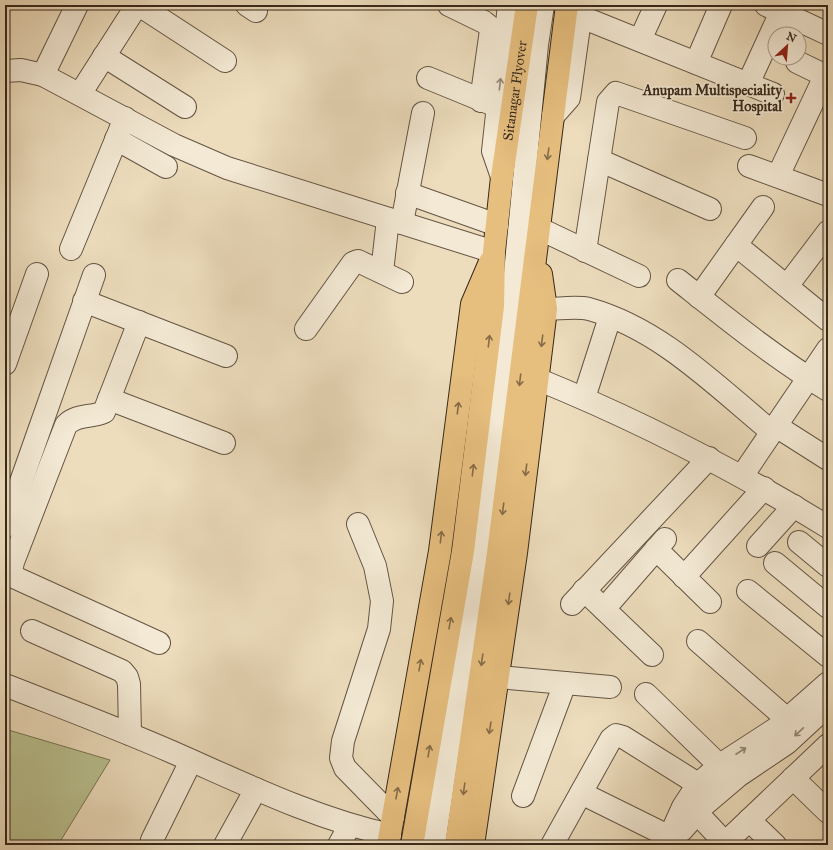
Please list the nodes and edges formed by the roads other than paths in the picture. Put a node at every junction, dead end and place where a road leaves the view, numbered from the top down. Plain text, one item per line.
1 (77, 5) edge
2 (138, 5) edge
3 (449, 5) edge
4 (509, 5) edge
5 (527, 5) edge
6 (543, 5) edge
7 (656, 5) edge
8 (721, 5) edge
9 (576, 8) edge
10 (773, 8) edge
11 (828, 34) edge
12 (640, 40) junction
13 (104, 56) junction
14 (225, 61) dead end
15 (696, 63) junction
16 (805, 66) edge
17 (5, 71) edge
18 (43, 75) junction
19 (826, 77) edge
20 (428, 78) dead end
21 (748, 84) junction
22 (80, 94) junction
23 (773, 94) dead end
24 (185, 107) dead end
25 (496, 107) junction
26 (423, 113) dead end
27 (553, 116) junction
28 (125, 118) junction
29 (745, 138) dead end
30 (116, 139) junction
31 (599, 160) junction
32 (749, 166) dead end
33 (166, 167) dead end
34 (778, 176) junction
35 (408, 193) junction
36 (828, 195) edge
37 (763, 207) dead end
38 (710, 209) dead end
39 (395, 221) junction
40 (497, 226) junction
41 (828, 232) edge
42 (537, 238) junction
43 (736, 244) junction
44 (71, 248) dead end
45 (585, 251) junction
46 (494, 252) junction
47 (382, 272) junction
48 (37, 274) dead end
49 (94, 275) dead end
50 (639, 276) dead end
51 (678, 280) dead end
52 (402, 282) dead end
53 (787, 286) junction
54 (699, 297) junction
55 (84, 301) junction
56 (546, 308) junction
57 (610, 317) junction
58 (828, 320) edge
59 (139, 322) junction
60 (306, 329) dead end
61 (828, 349) edge
62 (226, 356) dead end
63 (5, 364) edge
64 (537, 378) junction
65 (808, 378) junction
66 (828, 390) edge
67 (109, 398) junction
68 (584, 398) junction
69 (774, 429) junction
70 (224, 443) dead end
71 (709, 458) junction
72 (828, 459) edge
73 (742, 476) junction
74 (764, 488) junction
75 (794, 506) junction
76 (358, 524) dead end
77 (5, 527) edge
78 (828, 527) edge
79 (799, 542) dead end
80 (758, 546) dead end
81 (775, 563) dead end
82 (828, 566) edge
83 (684, 577) junction
84 (748, 591) dead end
85 (710, 602) dead end
86 (828, 607) edge
87 (604, 609) junction
88 (32, 631) dead end
89 (698, 641) dead end
90 (159, 643) dead end
91 (652, 655) dead end
92 (828, 656) edge
93 (498, 677) junction
94 (828, 682) edge
95 (565, 683) junction
96 (5, 685) edge
97 (610, 687) dead end
98 (646, 694) dead end
99 (828, 705) edge
100 (787, 719) junction
101 (130, 734) junction
102 (828, 745) edge
103 (191, 760) junction
104 (720, 766) junction
105 (793, 778) junction
106 (698, 784) junction
107 (256, 789) junction
108 (581, 793) junction
109 (523, 796) dead end
110 (828, 812) edge
111 (697, 813) junction
112 (749, 820) junction
113 (350, 826) junction
114 (390, 833) edge
115 (718, 841) edge
116 (668, 842) edge
117 (151, 845) edge
118 (225, 845) edge
119 (339, 845) edge
120 (412, 845) edge
121 (434, 845) edge
122 (456, 845) edge
123 (473, 845) edge
124 (552, 845) edge
125 (775, 845) edge

1 - 18 street
2 - 13 street
2 - 14 street
3 - 25 street
25 -> 4 street
5 - 25 main road, Sitanagar Flyover
6 - 121 street
7 - 12 street
8 - 15 street
9 - 12 street
9 - 27 main road
9 - 27 street
10 - 11 street
10 - 21 street
12 - 15 street
13 - 22 street
13 - 24 street
15 - 21 street
16 - 19 street
17 - 18 street
18 - 22 street
19 - 34 street
20 - 25 street
21 - 23 street
22 - 28 street
25 - 40 main road, Sitanagar Flyover
26 - 35 street
27 -> 42 main road
28 - 30 street
28 - 39 street
29 - 31 street
30 - 33 street
30 - 44 street
31 - 38 street
31 - 45 street
32 - 34 street
34 - 36 street
35 - 39 street
35 - 40 street
37 - 43 street
39 - 46 street
39 - 47 street
40 - 46 main road, Sitanagar Flyover
41 - 53 street
42 - 45 street
42 - 56 main road
42 -> 122 main road
43 - 53 street
43 - 54 street
45 - 50 street
114 -> 46 main road
120 -> 46 main road
47 - 52 street
47 - 60 street
48 - 63 street
49 - 55 street
51 - 54 street
53 - 58 street
54 - 65 street
55 - 59 street
55 - 77 street
56 - 57 street
56 -> 64 main road
57 - 68 street
57 - 69 street
59 - 62 street
59 - 67 street
61 - 65 street
64 - 68 street
64 -> 93 main road
65 - 66 street
65 - 69 street
67 - 70 street
67 - 90 street
68 - 71 street
69 - 72 street
69 - 73 street
71 - 73 street
71 - 87 street
73 - 74 street
74 - 75 street
74 - 83 street
75 - 78 street
75 - 80 street
76 - 114 street
79 - 82 street
81 - 86 street
83 - 85 street
83 - 87 street
84 - 92 street
87 - 91 street
88 - 101 street
89 - 100 street
93 - 95 street
93 -> 123 main road
94 - 100 street
95 - 97 street
95 - 109 street
96 - 101 street
98 - 104 street
99 -> 111 street
104 -> 100 street
101 - 103 street
102 - 105 street
103 - 107 street
103 - 117 street
104 - 106 street
105 - 110 street
105 - 112 street
106 - 108 street
106 - 116 street
107 - 113 street
107 - 118 street
108 - 116 street
108 - 124 street
111 - 115 street
111 - 116 street
112 - 115 street
112 - 125 street
113 - 114 street
113 - 119 street

